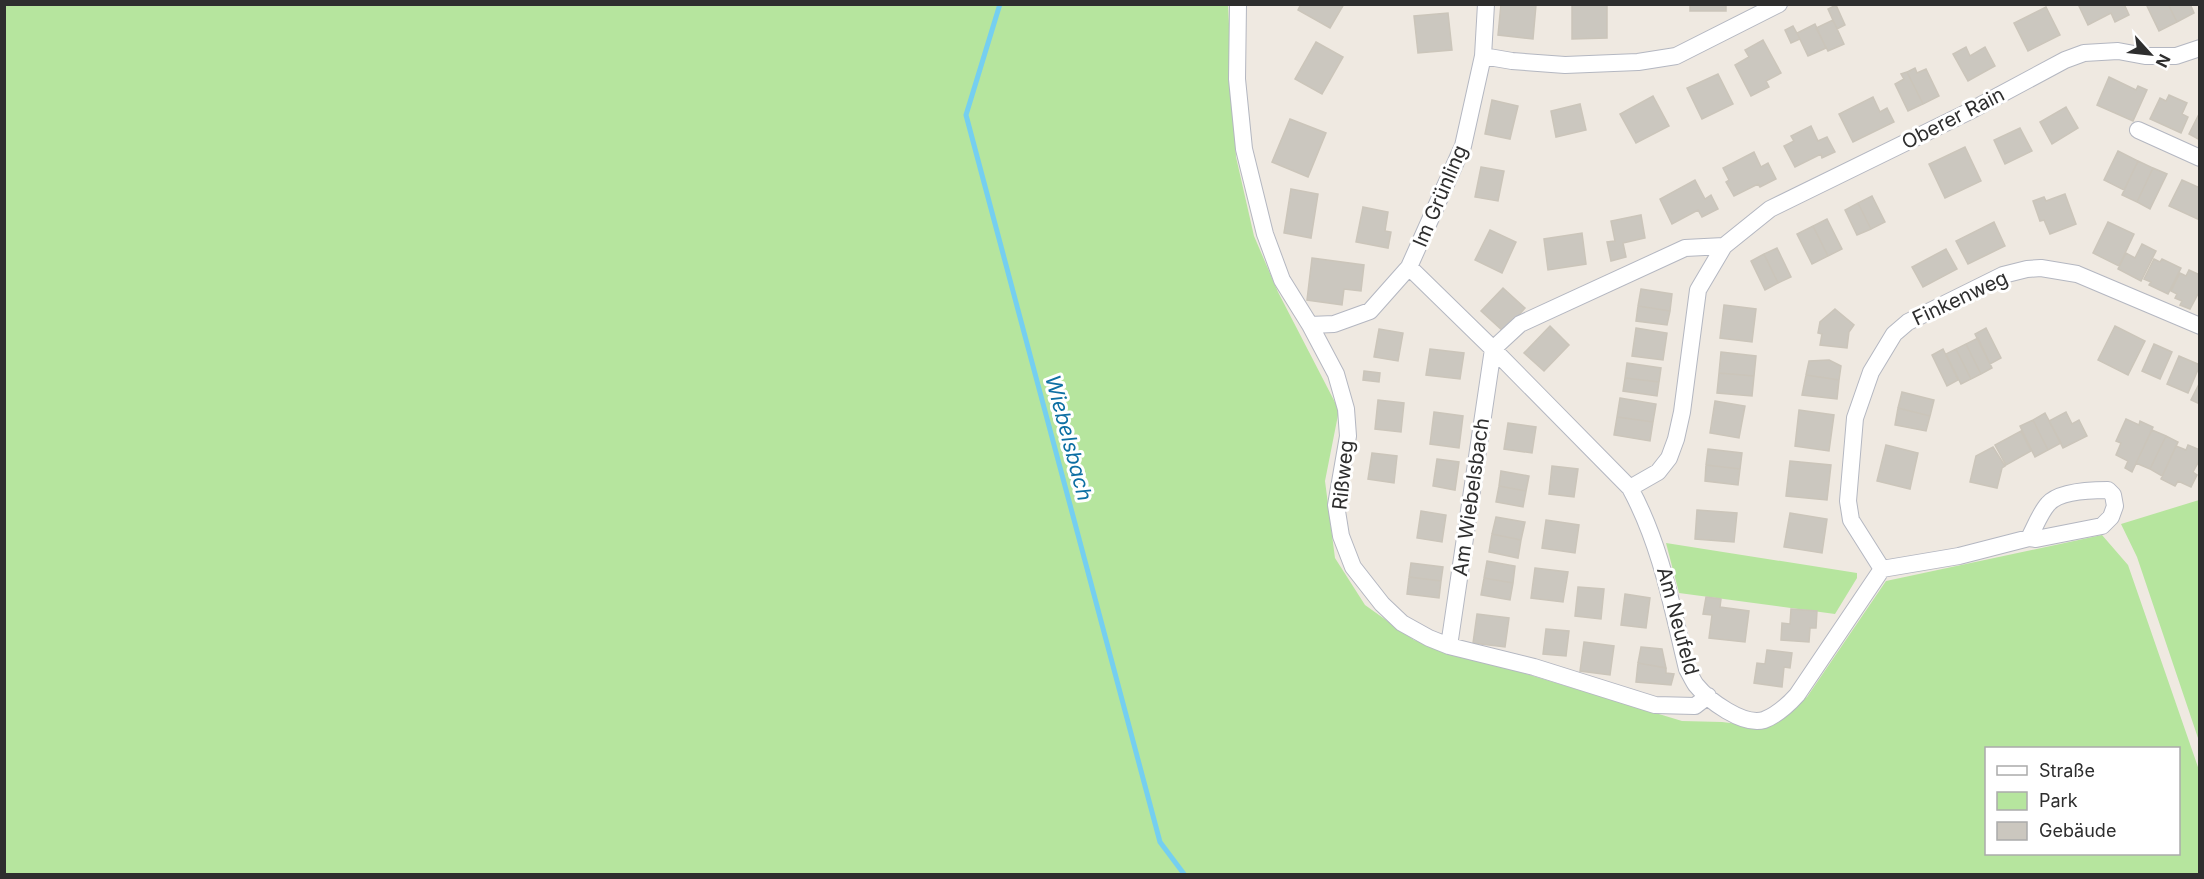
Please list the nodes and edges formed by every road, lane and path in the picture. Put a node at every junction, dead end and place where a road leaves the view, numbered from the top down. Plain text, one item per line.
1 (1238, 4) edge
2 (1486, 4) edge
3 (1779, 4) edge
4 (2199, 48) edge
5 (1483, 56) junction
6 (2138, 130) dead end
7 (2199, 158) edge
8 (1724, 246) junction
9 (1409, 267) junction
10 (1310, 325) junction
11 (2199, 326) edge
12 (1493, 349) junction
13 (1630, 488) junction
14 (2029, 538) junction
15 (1882, 569) junction
16 (1449, 646) junction
17 (1708, 696) junction

1 - 10 street, Rißweg
2 - 5 street, Im Grünling
3 - 5 street
4 - 8 street, Oberer Rain
5 - 9 street, Im Grünling
6 - 7 street
8 - 12 street
8 - 13 street, Oberer Rain
9 - 10 street, Im Grünling
9 - 12 street, Am Neufeld
10 - 16 street, Rißweg
11 - 15 street, Finkenweg
12 - 13 street, Am Neufeld
12 - 16 street, Am Wiebelsbach
13 - 17 street, Am Neufeld
14 - 14 street
14 - 15 street
15 - 17 street, Am Neufeld
16 - 17 street, Rißweg

